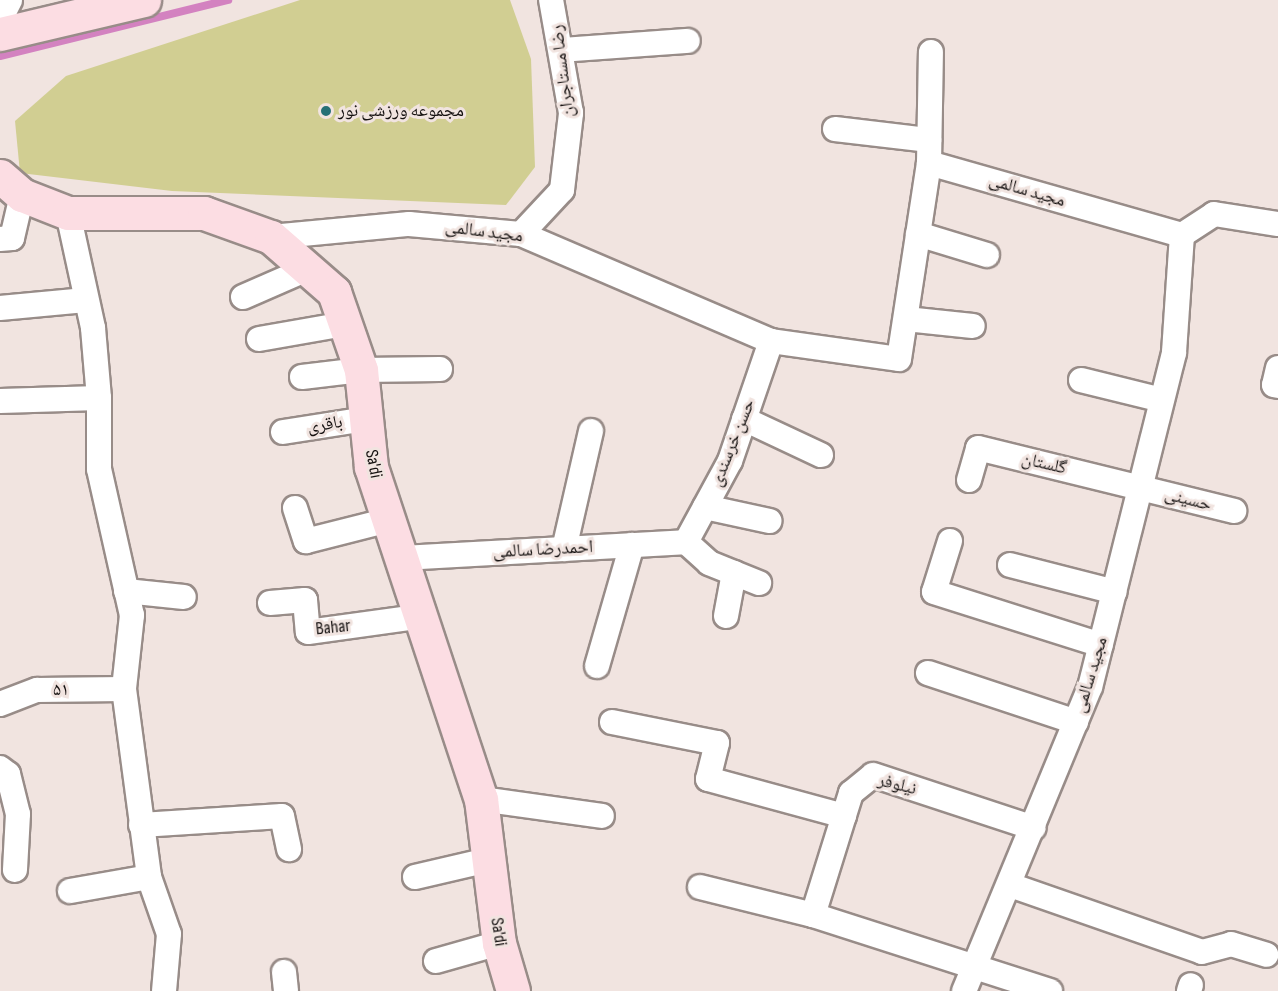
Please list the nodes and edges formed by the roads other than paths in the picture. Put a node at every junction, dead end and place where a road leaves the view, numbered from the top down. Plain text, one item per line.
1 (10, 0) edge
2 (144, 0) edge
3 (551, 0) edge
4 (0, 20) edge
5 (0, 34) edge
6 (688, 41) dead end
7 (561, 50) junction
8 (931, 52) dead end
9 (835, 129) dead end
10 (929, 152) junction
11 (11, 185) edge
12 (68, 213) junction
13 (1278, 224) edge
14 (521, 234) junction
15 (918, 234) junction
16 (263, 235) junction
17 (1182, 236) junction
18 (0, 239) edge
19 (987, 255) dead end
20 (307, 269) junction
21 (243, 297) dead end
22 (86, 300) junction
23 (0, 308) edge
24 (906, 319) junction
25 (973, 326) dead end
26 (259, 339) dead end
27 (771, 340) junction
28 (354, 350) junction
29 (1278, 368) edge
30 (440, 369) dead end
31 (302, 377) dead end
32 (1081, 380) dead end
33 (1278, 386) edge
34 (99, 398) junction
35 (1162, 400) junction
36 (0, 401) edge
37 (366, 419) junction
38 (744, 419) junction
39 (591, 431) dead end
40 (283, 432) dead end
41 (821, 455) dead end
42 (969, 480) dead end
43 (1142, 489) junction
44 (705, 507) junction
45 (295, 508) dead end
46 (1234, 511) dead end
47 (388, 520) junction
48 (769, 521) dead end
49 (950, 541) dead end
50 (686, 542) junction
51 (632, 545) junction
52 (564, 549) junction
53 (401, 558) junction
54 (1010, 565) dead end
55 (734, 573) junction
56 (759, 583) dead end
57 (126, 591) junction
58 (1115, 592) junction
59 (184, 597) dead end
60 (270, 603) dead end
61 (423, 616) junction
62 (726, 616) dead end
63 (1101, 645) junction
64 (597, 666) dead end
65 (928, 672) dead end
66 (124, 689) junction
67 (0, 704) edge
68 (612, 722) dead end
69 (1076, 722) junction
70 (0, 768) edge
71 (481, 799) junction
72 (602, 816) dead end
73 (844, 816) junction
74 (141, 825) junction
75 (1034, 828) junction
76 (289, 849) dead end
77 (488, 860) junction
78 (15, 870) dead end
79 (150, 877) junction
80 (415, 877) dead end
81 (1010, 885) junction
82 (700, 887) dead end
83 (70, 891) dead end
84 (813, 915) junction
85 (499, 943) junction
86 (1266, 955) dead end
87 (436, 961) dead end
88 (975, 965) junction
89 (164, 991) edge
90 (513, 991) edge
91 (964, 991) edge
92 (1050, 991) edge

1 - 4 street
2 - 5 street
3 - 7 street, رضا مستاجران
6 - 7 street
7 - 14 street, رضا مستاجران
8 - 10 street
9 - 10 street
10 - 15 street, مجید سالمی
10 - 17 street, مجید سالمی
11 - 12 street, Sa'di
11 - 18 street
12 - 16 street, Sa'di
12 - 22 street
13 - 17 street
14 - 16 street, مجید سالمی
14 - 27 street, مجید سالمی
15 - 19 street
15 - 24 street, مجید سالمی
16 - 20 street, Sa'di
17 - 35 street, مجید سالمی
20 - 21 street
20 - 28 street, Sa'di
22 - 23 street
22 - 34 street
24 - 25 street
24 - 27 street, مجید سالمی
26 - 28 street
27 - 38 street, حسن خرسندی
28 - 30 street
28 - 31 street
28 - 37 street, Sa'di
29 - 33 street
32 - 35 street
34 - 36 street
34 - 57 street
35 - 43 street, مجید سالمی
37 - 40 street, باقری
37 - 47 street, Sa'di
38 - 41 street
38 - 44 street, حسن خرسندی
39 - 52 street
42 - 43 street, گلستان
43 - 46 street, حسینی
43 - 58 street, مجید سالمی
44 - 48 street
44 - 50 street, حسن خرسندی
45 - 47 street
47 - 53 street, Sa'di
49 - 63 street
50 - 51 street, احمدرضا سالمی
50 - 55 street
51 - 52 street, احمدرضا سالمی
51 - 64 street
52 - 53 street, احمدرضا سالمی
53 - 61 street, Sa'di
54 - 58 street
55 - 56 street
55 - 62 street
57 - 59 street
57 - 66 street
58 - 63 street, مجید سالمی
60 - 61 street, Bahar
61 - 71 street, Sa'di
63 - 69 street, مجید سالمی
65 - 69 street
66 - 67 street, ۵۱
66 - 74 street
68 - 73 street
69 - 75 street, مجید سالمی
70 - 78 street
71 - 72 street
71 - 77 street, Sa'di
73 - 75 street, نیلوفر
73 - 84 street, نیلوفر
74 - 76 street
74 - 79 street
75 - 81 street, مجید سالمی
77 - 80 street
77 - 85 street, Sa'di
79 - 83 street
79 - 89 street
81 - 86 street
81 - 88 street, مجید سالمی
82 - 84 street
84 - 88 street
85 - 87 street
85 - 90 street, Sa'di
88 - 91 street, مجید سالمی
88 - 92 street

